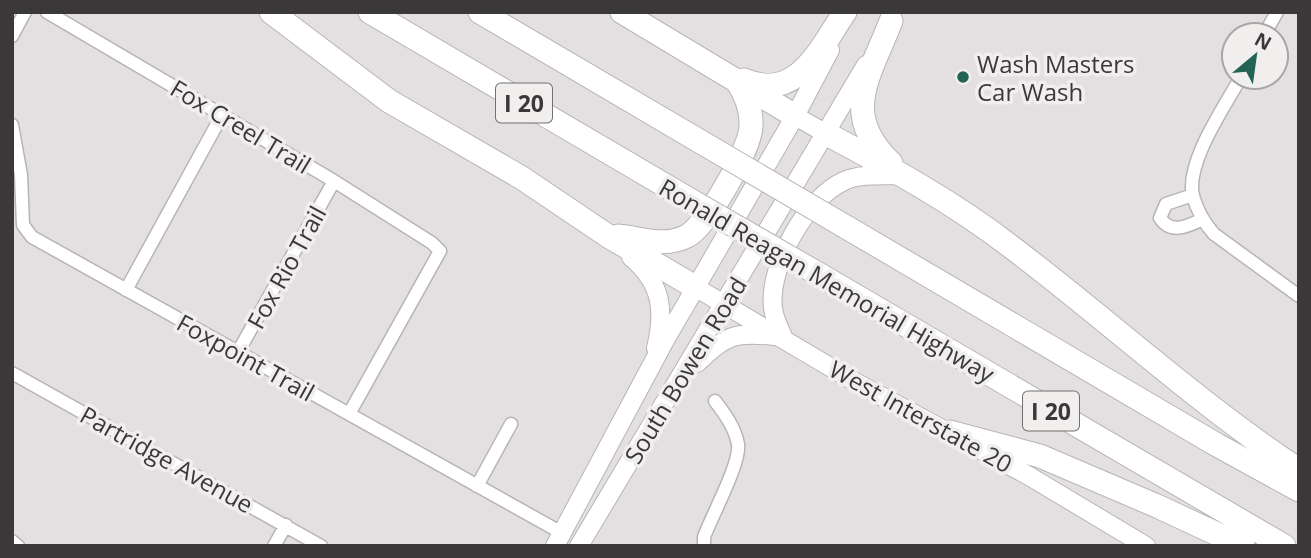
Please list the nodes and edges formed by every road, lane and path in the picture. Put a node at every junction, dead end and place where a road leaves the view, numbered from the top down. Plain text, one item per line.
1 (25, 12) edge
2 (47, 12) edge
3 (271, 12) edge
4 (370, 12) edge
5 (480, 12) edge
6 (622, 12) edge
7 (848, 12) edge
8 (893, 17) edge
9 (12, 36) edge
10 (712, 65) junction
11 (737, 81) junction
12 (1233, 91) edge
13 (222, 115) junction
14 (794, 116) junction
15 (12, 125) edge
16 (825, 133) junction
17 (903, 175) junction
18 (334, 181) junction
19 (1193, 195) junction
20 (1203, 219) junction
21 (608, 236) junction
22 (695, 287) junction
23 (126, 290) junction
24 (1299, 296) edge
25 (725, 304) junction
26 (782, 337) junction
27 (238, 352) junction
28 (652, 365) junction
29 (12, 373) edge
30 (683, 374) junction
31 (715, 401) dead end
32 (349, 414) junction
33 (511, 424) dead end
34 (950, 432) junction
35 (1299, 470) edge
36 (477, 485) junction
37 (1299, 490) edge
38 (286, 526) junction
39 (559, 540) edge
40 (12, 541) edge
41 (18, 546) edge
42 (274, 546) edge
43 (321, 546) edge
44 (579, 546) edge
45 (704, 546) edge
46 (1146, 546) edge
47 (1243, 546) edge
48 (1284, 546) edge

1 - 9 street
2 - 13 street, Fox Creel Trail
3 - 21 highway
4 - 48 highway, Ronald Reagan Memorial Highway / I 20, bridge
5 - 37 highway, I 20, bridge
6 - 10 highway
7 - 10 highway
7 - 14 main road, South Bowen Road
8 - 16 main road, South Bowen Road
8 - 17 highway
10 - 11 highway
11 - 14 highway
11 - 21 highway
12 - 19 street
13 - 18 street, Fox Creel Trail
13 - 23 street
14 - 16 main road
14 - 22 main road, South Bowen Road
15 - 23 street, Foxpoint Trail
16 - 17 highway
16 - 25 main road, South Bowen Road
17 - 26 main road
17 - 35 highway
18 - 27 street, Fox Rio Trail
18 - 32 street, Fox Creel Trail
19 - 20 street
19 - 20 street
20 - 24 street
21 - 22 highway
21 - 28 main road
22 - 25 main road, West Interstate 20
22 - 28 main road, South Bowen Road
23 - 27 street, Foxpoint Trail
25 - 26 main road, West Interstate 20
25 - 30 main road, South Bowen Road
26 - 30 main road
26 - 34 main road, West Interstate 20
27 - 32 street, Foxpoint Trail
28 - 39 main road, South Bowen Road
29 - 38 street, Partridge Avenue
30 - 44 main road, South Bowen Road
31 - 45 street
32 - 36 street, Foxpoint Trail
33 - 36 street
34 - 46 main road, West Interstate 20
34 - 47 highway
36 - 39 street, Foxpoint Trail
38 - 42 street
38 - 43 street, Partridge Avenue
40 - 41 street

